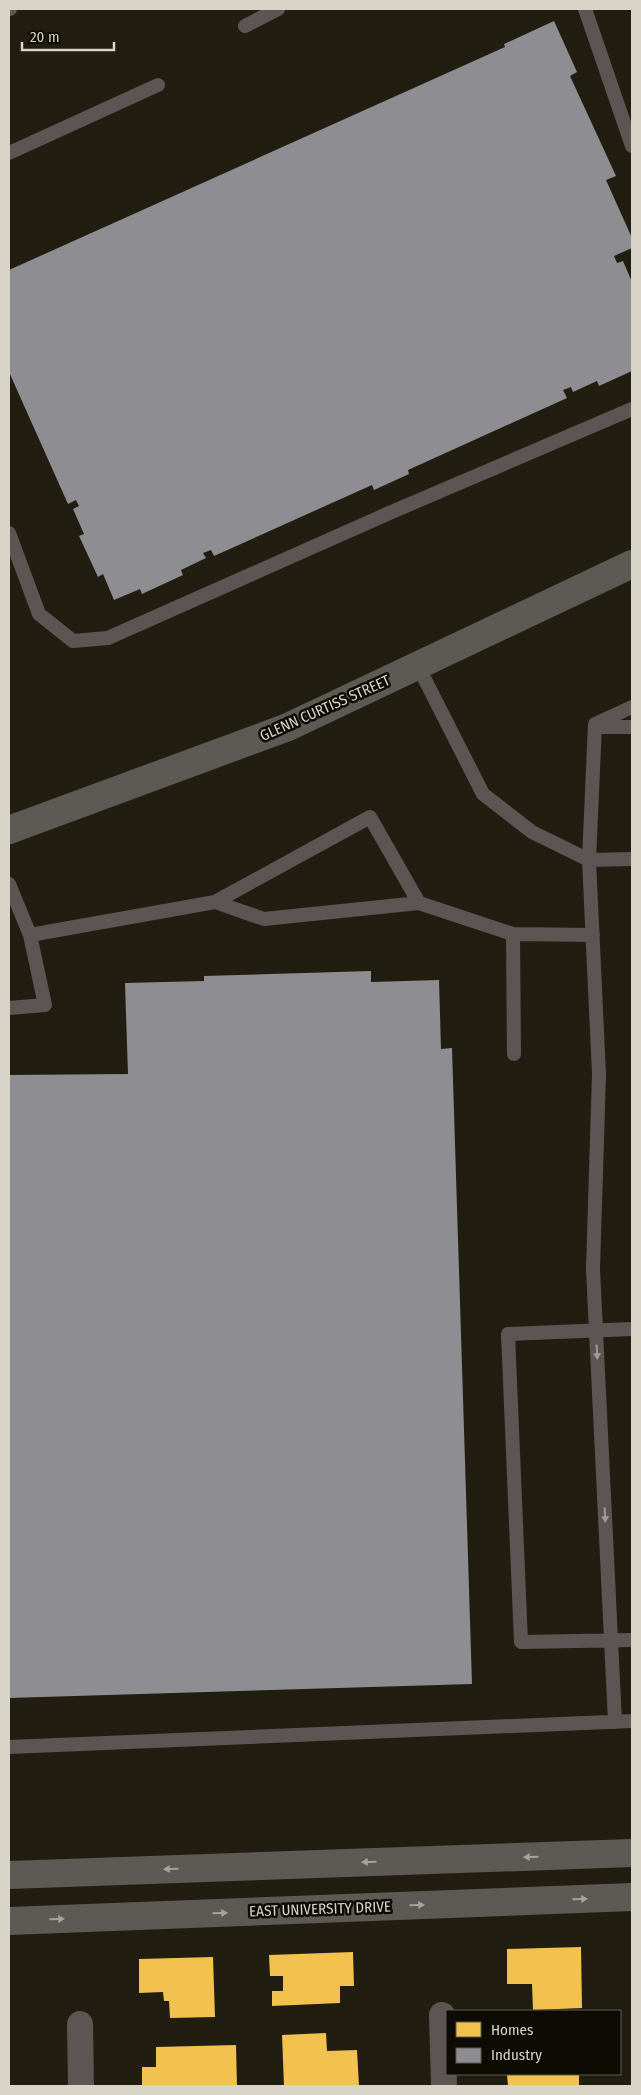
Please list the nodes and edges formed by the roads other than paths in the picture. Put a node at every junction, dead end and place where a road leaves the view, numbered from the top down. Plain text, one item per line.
1 (278, 9) edge
2 (585, 9) edge
3 (244, 26) dead end
4 (158, 85) dead end
5 (632, 146) edge
6 (9, 153) edge
7 (632, 408) edge
8 (9, 533) edge
9 (632, 564) edge
10 (418, 666) junction
11 (632, 707) edge
12 (595, 727) junction
13 (632, 727) edge
14 (9, 830) edge
15 (632, 859) edge
16 (589, 860) junction
17 (9, 884) edge
18 (216, 902) junction
19 (419, 903) junction
20 (513, 934) junction
21 (30, 935) junction
22 (593, 935) junction
23 (9, 1008) edge
24 (514, 1054) dead end
25 (632, 1329) edge
26 (596, 1330) junction
27 (632, 1640) edge
28 (611, 1641) junction
29 (615, 1722) junction
30 (632, 1722) edge
31 (9, 1747) edge
32 (632, 1853) edge
33 (9, 1875) edge
34 (632, 1897) edge
35 (9, 1921) edge
36 (442, 2015) dead end
37 (80, 2024) dead end
38 (81, 2086) edge
39 (444, 2086) edge

1 - 3 lane
2 - 5 lane
4 - 6 lane
7 - 8 lane
9 - 10 street, GLENN CURTISS STREET
10 - 14 street, GLENN CURTISS STREET
10 - 16 lane
11 - 12 lane
12 - 13 lane
12 - 16 lane
15 - 16 lane
16 - 22 lane
17 - 21 lane
18 - 19 lane
18 - 19 lane
18 - 21 lane
19 - 20 lane
20 - 22 lane
20 - 24 lane
21 - 23 lane
22 - 26 lane
25 - 26 lane
26 -> 28 lane
26 - 28 lane
27 - 28 lane
28 - 29 lane
29 - 30 lane
29 - 31 lane
32 -> 33 street
35 -> 34 street, EAST UNIVERSITY DRIVE
36 - 39 street
37 - 38 street

